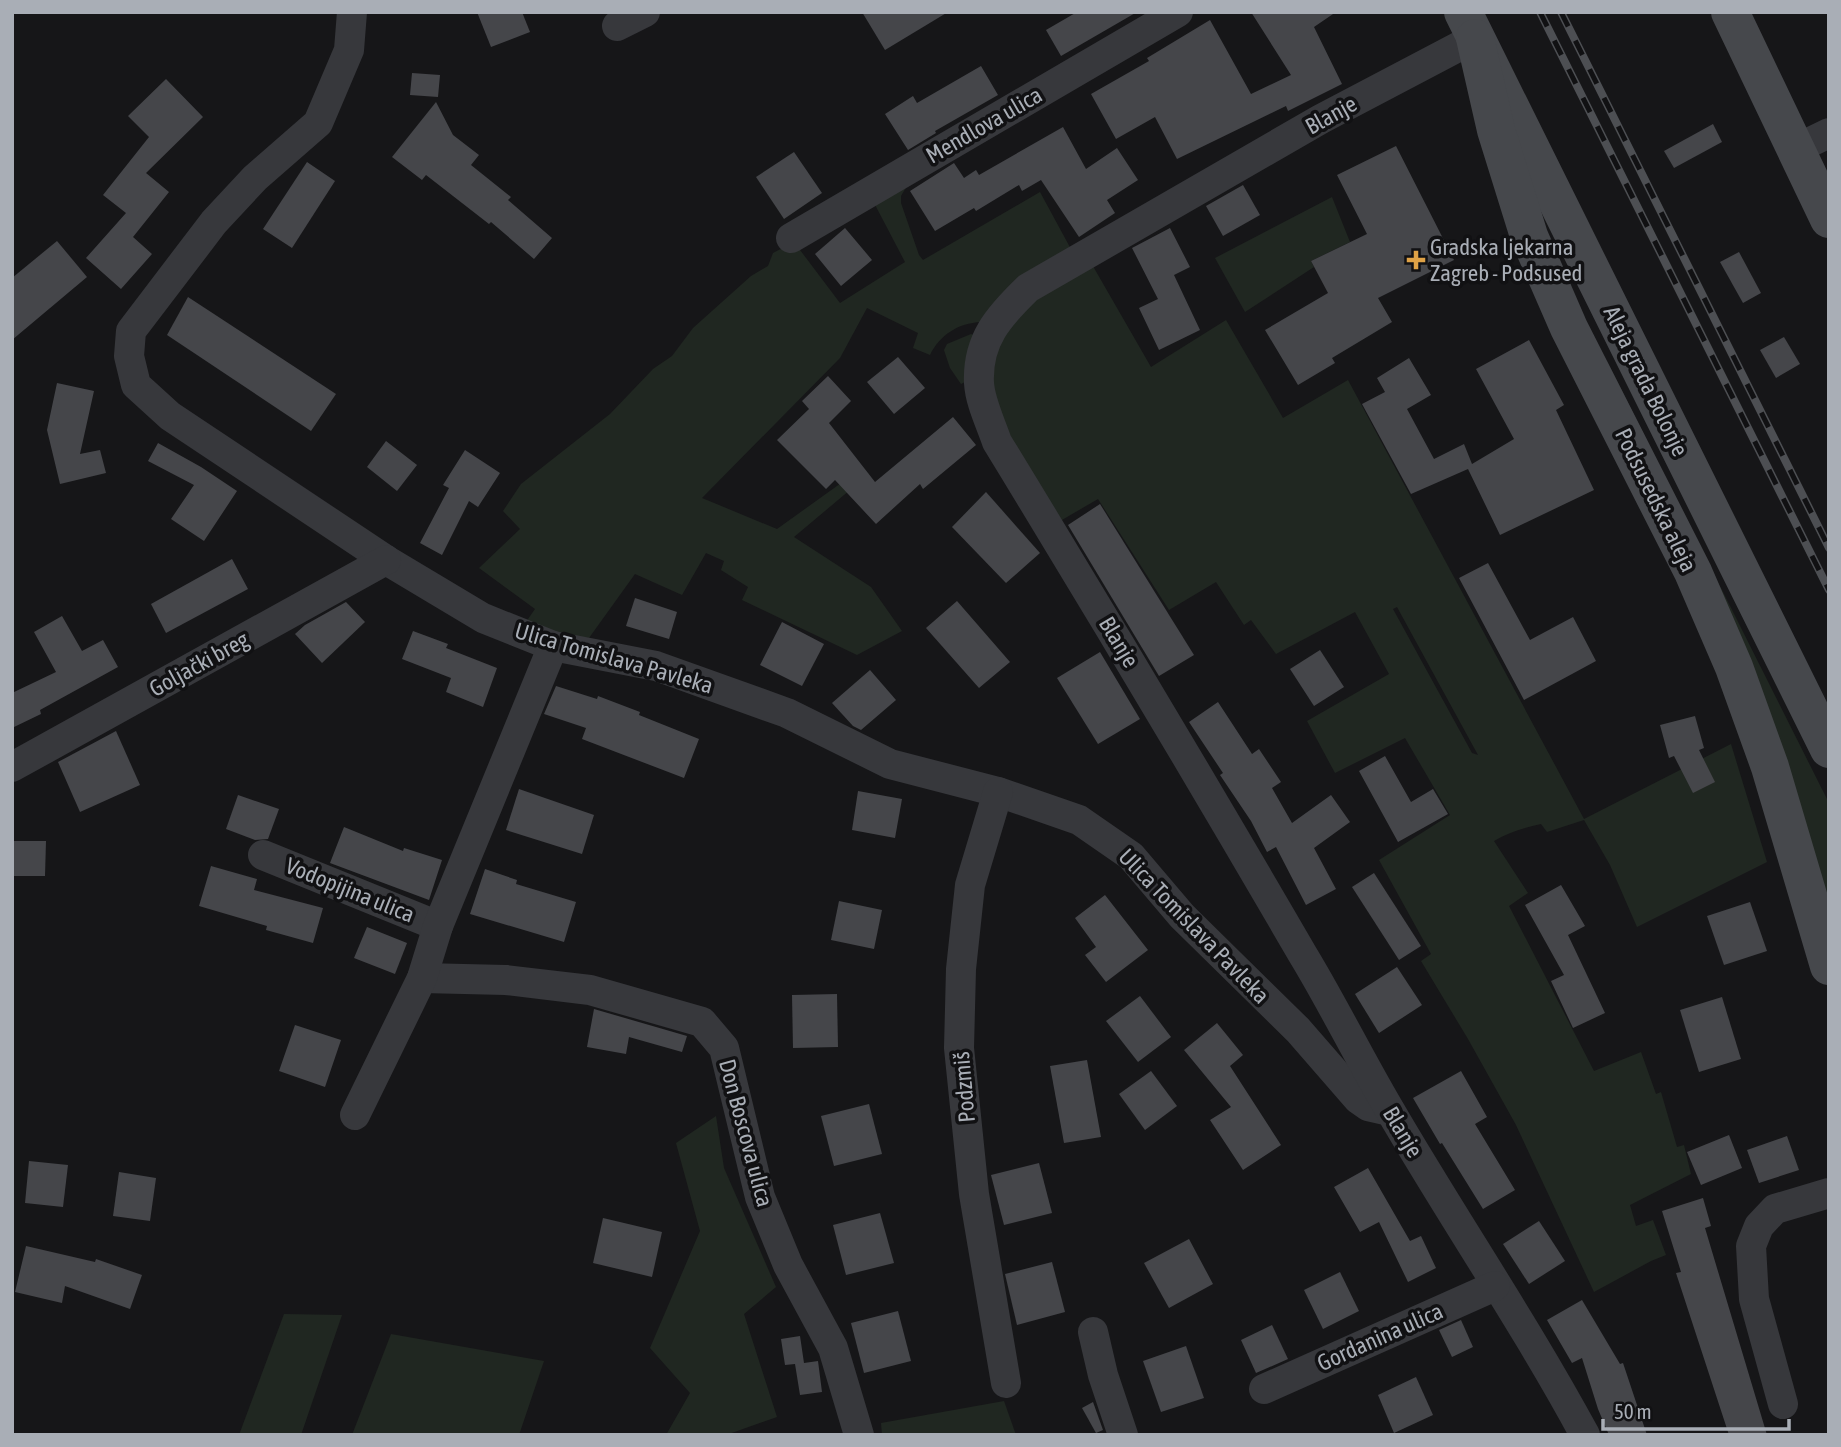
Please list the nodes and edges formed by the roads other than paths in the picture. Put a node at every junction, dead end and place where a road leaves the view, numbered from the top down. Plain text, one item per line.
1 (352, 12) edge
2 (645, 12) edge
3 (1178, 12) edge
4 (1730, 12) edge
5 (1469, 25) edge
6 (617, 26) dead end
7 (1812, 141) edge
8 (1829, 219) edge
9 (790, 238) dead end
10 (386, 560) junction
11 (553, 646) junction
12 (1829, 749) edge
13 (12, 767) edge
14 (998, 792) junction
15 (263, 855) dead end
16 (438, 926) junction
17 (1829, 966) edge
18 (422, 978) junction
19 (1390, 1111) junction
20 (355, 1115) dead end
21 (1829, 1193) edge
22 (1496, 1286) junction
23 (1093, 1332) dead end
24 (1006, 1383) dead end
25 (1264, 1389) dead end
26 (1783, 1404) dead end
27 (859, 1435) edge
28 (1123, 1435) edge
29 (1585, 1435) edge

1 - 10 street, Ulica Tomislava Pavleka
2 - 6 street
3 - 9 street, Mendlova ulica
4 - 7 main road
5 - 12 main road, Aleja grada Bolonje
5 - 17 main road, Podsusedska aleja
5 - 19 street, Blanje
7 - 8 main road
10 - 11 street, Ulica Tomislava Pavleka
10 - 13 street, Goljački breg
11 - 14 street, Ulica Tomislava Pavleka
11 - 16 street
14 - 19 street, Ulica Tomislava Pavleka
14 - 24 street, Podzmiš
15 - 16 street, Vodopijina ulica
16 - 18 street
18 - 20 street
18 - 27 street, Don Boscova ulica
19 - 22 street, Blanje
21 - 26 street
22 - 25 street, Gordanina ulica
22 - 29 street, Blanje
23 - 28 street

